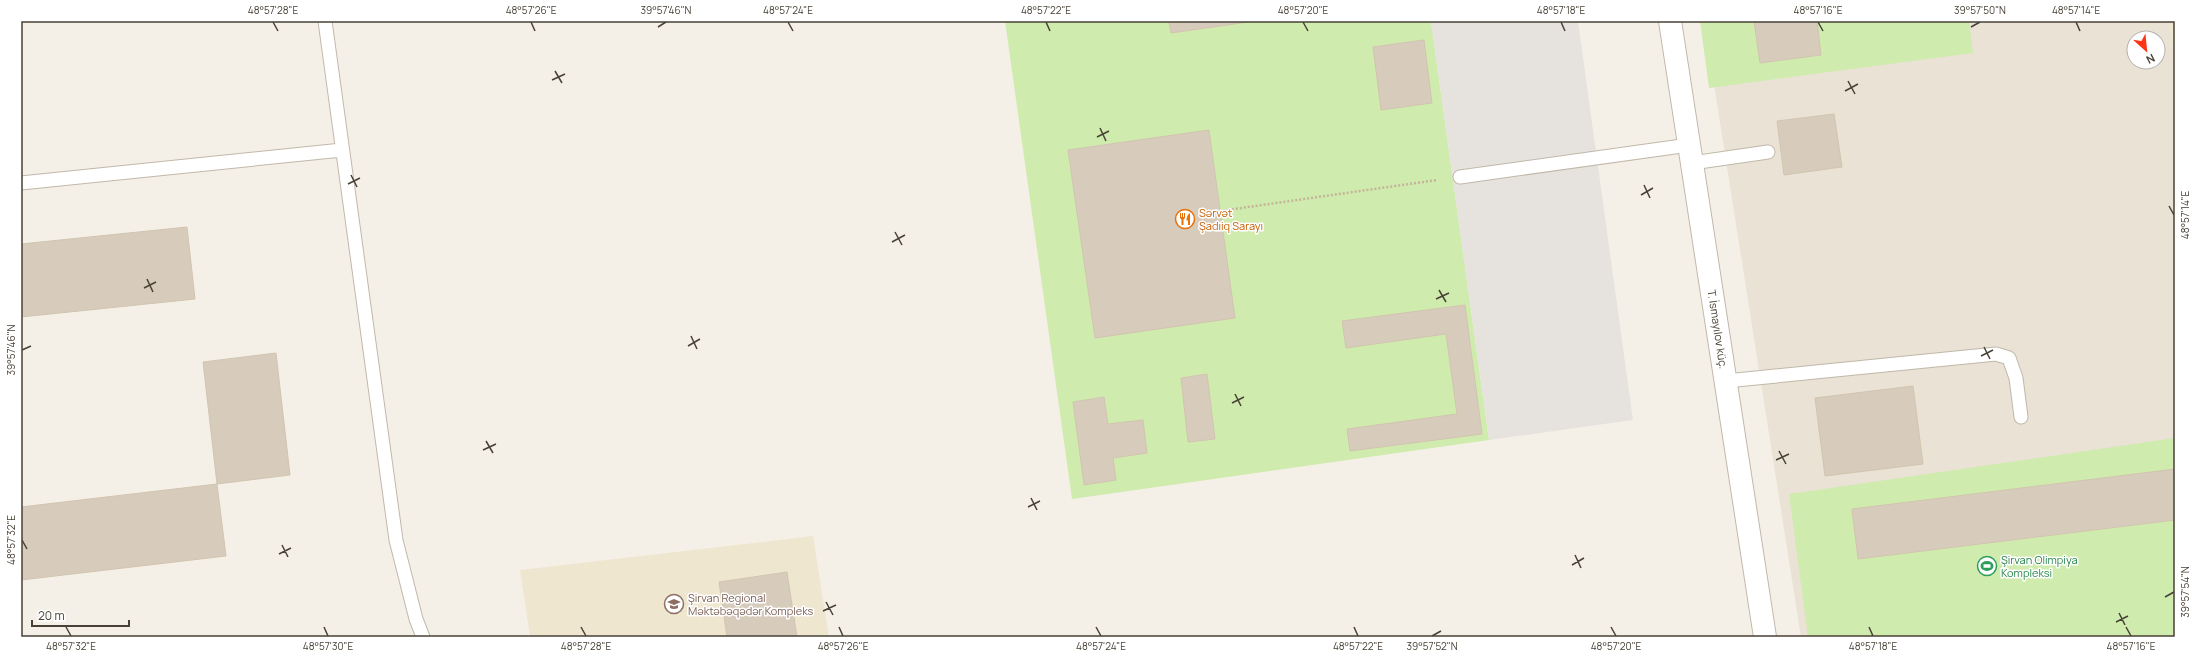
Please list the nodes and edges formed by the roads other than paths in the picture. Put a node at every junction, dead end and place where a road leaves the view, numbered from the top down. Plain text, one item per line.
1 (325, 21) edge
2 (1670, 21) edge
3 (342, 150) junction
4 (1768, 152) dead end
5 (1691, 154) junction
6 (1460, 177) road end
7 (21, 183) edge
8 (1726, 381) junction
9 (2021, 417) dead end
10 (423, 637) edge
11 (1765, 637) edge

1 - 3 lane
2 - 5 street, T. İsmayılov küç.
3 - 7 lane
3 - 10 lane
4 - 5 lane
5 - 6 lane
5 - 8 street, T. İsmayılov küç.
8 - 9 lane
8 - 11 street, T. İsmayılov küç.

